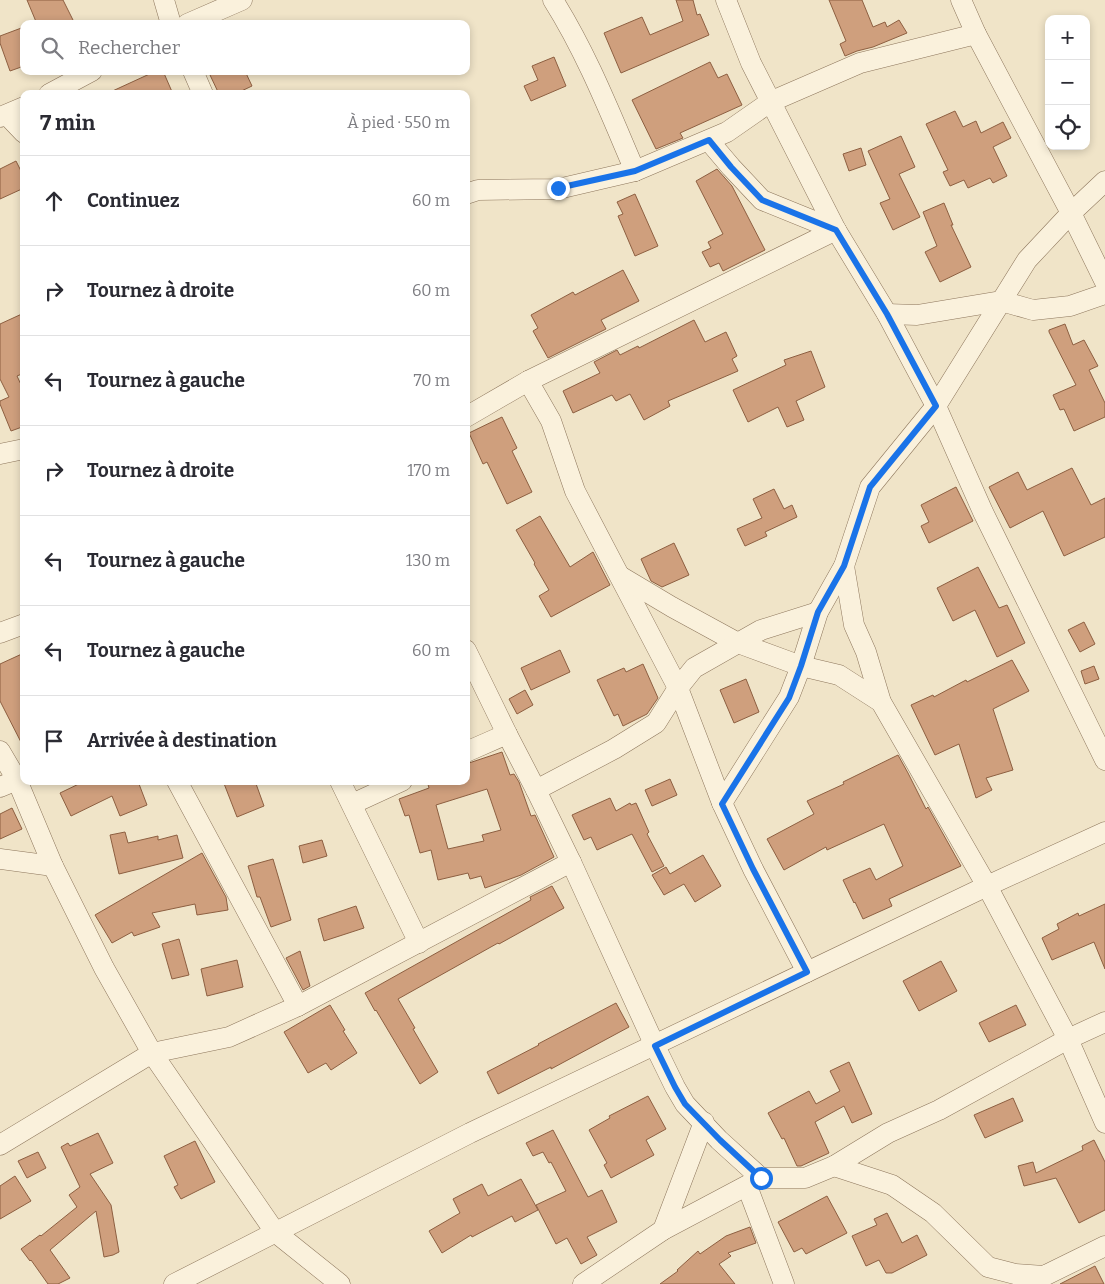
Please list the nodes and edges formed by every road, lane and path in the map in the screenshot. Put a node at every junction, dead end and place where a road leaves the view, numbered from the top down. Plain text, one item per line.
1 (164, 0) edge
2 (242, 0) edge
3 (553, 0) edge
4 (726, 0) edge
5 (961, 0) edge
6 (171, 20) edge
7 (196, 20) edge
8 (976, 34) junction
9 (85, 75) edge
10 (195, 75) edge
11 (56, 90) edge
12 (202, 90) edge
13 (770, 102) junction
14 (10, 113) edge
15 (20, 127) edge
16 (709, 140) junction
17 (635, 171) junction
18 (1105, 181) edge
19 (470, 193) edge
20 (1071, 213) junction
21 (836, 230) junction
22 (1105, 282) edge
23 (1105, 294) edge
24 (1001, 300) junction
25 (887, 314) junction
26 (528, 380) junction
27 (936, 406) junction
28 (470, 415) edge
29 (20, 450) edge
30 (0, 452) edge
31 (844, 566) junction
32 (620, 576) junction
33 (818, 612) junction
34 (20, 626) edge
35 (0, 633) edge
36 (738, 643) junction
37 (470, 658) edge
38 (801, 666) junction
39 (678, 688) junction
40 (881, 702) junction
41 (507, 734) junction
42 (470, 750) edge
43 (0, 751) edge
44 (1105, 760) edge
45 (13, 782) edge
46 (179, 785) edge
47 (342, 785) edge
48 (393, 785) edge
49 (536, 790) junction
50 (352, 804) junction
51 (722, 804) junction
52 (1105, 832) edge
53 (0, 859) edge
54 (571, 862) junction
55 (53, 866) junction
56 (987, 886) junction
57 (419, 943) junction
58 (807, 972) junction
59 (298, 1006) junction
60 (1105, 1022) edge
61 (1068, 1039) junction
62 (655, 1046) junction
63 (152, 1053) junction
64 (704, 1122) junction
65 (1105, 1123) edge
66 (0, 1145) edge
67 (834, 1166) junction
68 (754, 1182) junction
69 (663, 1230) junction
70 (276, 1232) junction
71 (1105, 1246) edge
72 (174, 1284) edge
73 (340, 1284) edge
74 (583, 1284) edge
75 (784, 1284) edge

1 - 6 street
2 - 7 street
3 - 17 street
4 - 13 street
5 - 8 street
8 - 13 street
8 - 20 street
9 - 11 street
10 - 12 street
13 - 16 street
13 - 21 street
14 - 15 street
16 - 17 street
16 - 21 street
17 - 19 street
18 - 20 street
20 - 22 street
20 - 24 street
21 - 25 street
21 - 26 street
23 - 24 street
24 - 25 street
24 - 27 street
25 - 27 street
26 - 28 street
26 - 32 street
27 - 31 street
27 - 44 street
29 - 30 street
31 - 33 street
31 - 40 street
32 - 36 street
32 - 39 street
33 - 36 street
33 - 38 street
34 - 35 street
36 - 38 street
36 - 39 street
37 - 41 street
38 - 40 street
38 - 51 street
39 - 49 street
39 - 51 street
40 - 56 street
41 - 42 street
41 - 49 street
43 - 45 street
45 - 55 street
46 - 59 street
47 - 50 street
48 - 50 street
49 - 54 street
50 - 57 street
51 - 58 street
52 - 56 street
53 - 55 street
54 - 57 street
54 - 62 street
55 - 63 street
56 - 58 street
56 - 61 street
57 - 59 street
58 - 62 street
59 - 63 street
60 - 61 street
61 - 65 street
61 - 67 street
62 - 64 street
62 - 70 street
63 - 66 street
63 - 70 street
64 - 68 street
64 - 69 street
67 - 68 street
67 - 71 street
68 - 69 street
68 - 75 street
69 - 74 street
70 - 72 street
70 - 73 street

